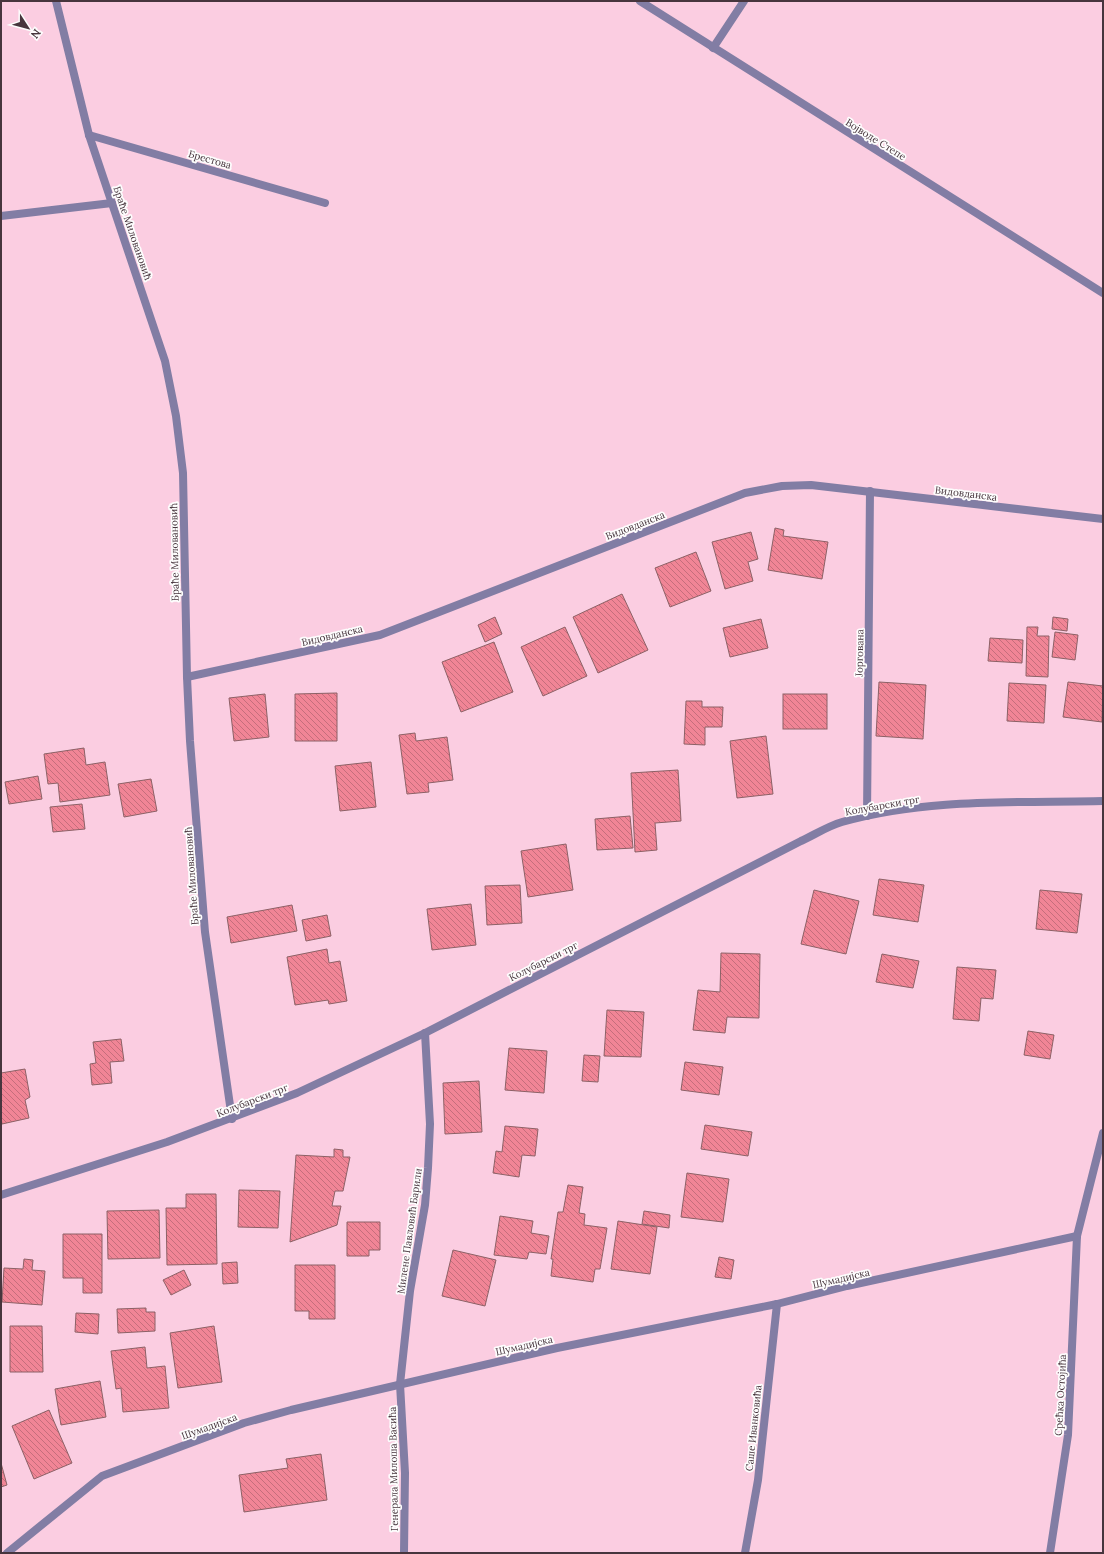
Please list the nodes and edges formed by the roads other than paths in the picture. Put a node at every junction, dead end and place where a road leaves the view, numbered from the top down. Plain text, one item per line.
1 (56, 1) edge
2 (640, 1) edge
3 (744, 1) edge
4 (713, 48) junction
5 (90, 135) junction
6 (112, 203) junction
7 (325, 203) dead end
8 (1, 216) edge
9 (1103, 293) edge
10 (870, 491) junction
11 (1103, 520) edge
12 (186, 678) junction
13 (1103, 801) edge
14 (867, 816) junction
15 (424, 1033) junction
16 (232, 1119) junction
17 (1103, 1133) edge
18 (1, 1195) edge
19 (1077, 1236) junction
20 (777, 1304) junction
21 (400, 1384) junction
22 (7, 1553) edge
23 (404, 1553) edge
24 (745, 1553) edge
25 (1050, 1553) edge

1 - 5 street, Браће Миловановић
2 - 4 street, Војводе Степе
3 - 4 street
4 - 9 street, Војводе Степе
5 - 6 street, Браће Миловановић
5 - 7 street, Брестова
6 - 8 street
6 - 12 street, Браће Миловановић
10 - 11 street, Видовданска
10 - 12 street, Видовданска
10 - 14 street, Јоргована
12 - 16 street, Браће Миловановић
13 - 14 street, Колубарски трг
14 - 15 street, Колубарски трг
15 - 16 street, Колубарски трг
15 - 21 street, Милене Павловић Барили
16 - 18 street, Колубарски трг
17 - 19 street, Срећка Остојића
19 - 20 street, Шумадијска
19 - 25 street, Срећка Остојића
20 - 21 street, Шумадијска
20 - 24 street, Саше Иванковића
21 - 22 street, Шумадијска
21 - 23 street, Генерала Милоша Васића

